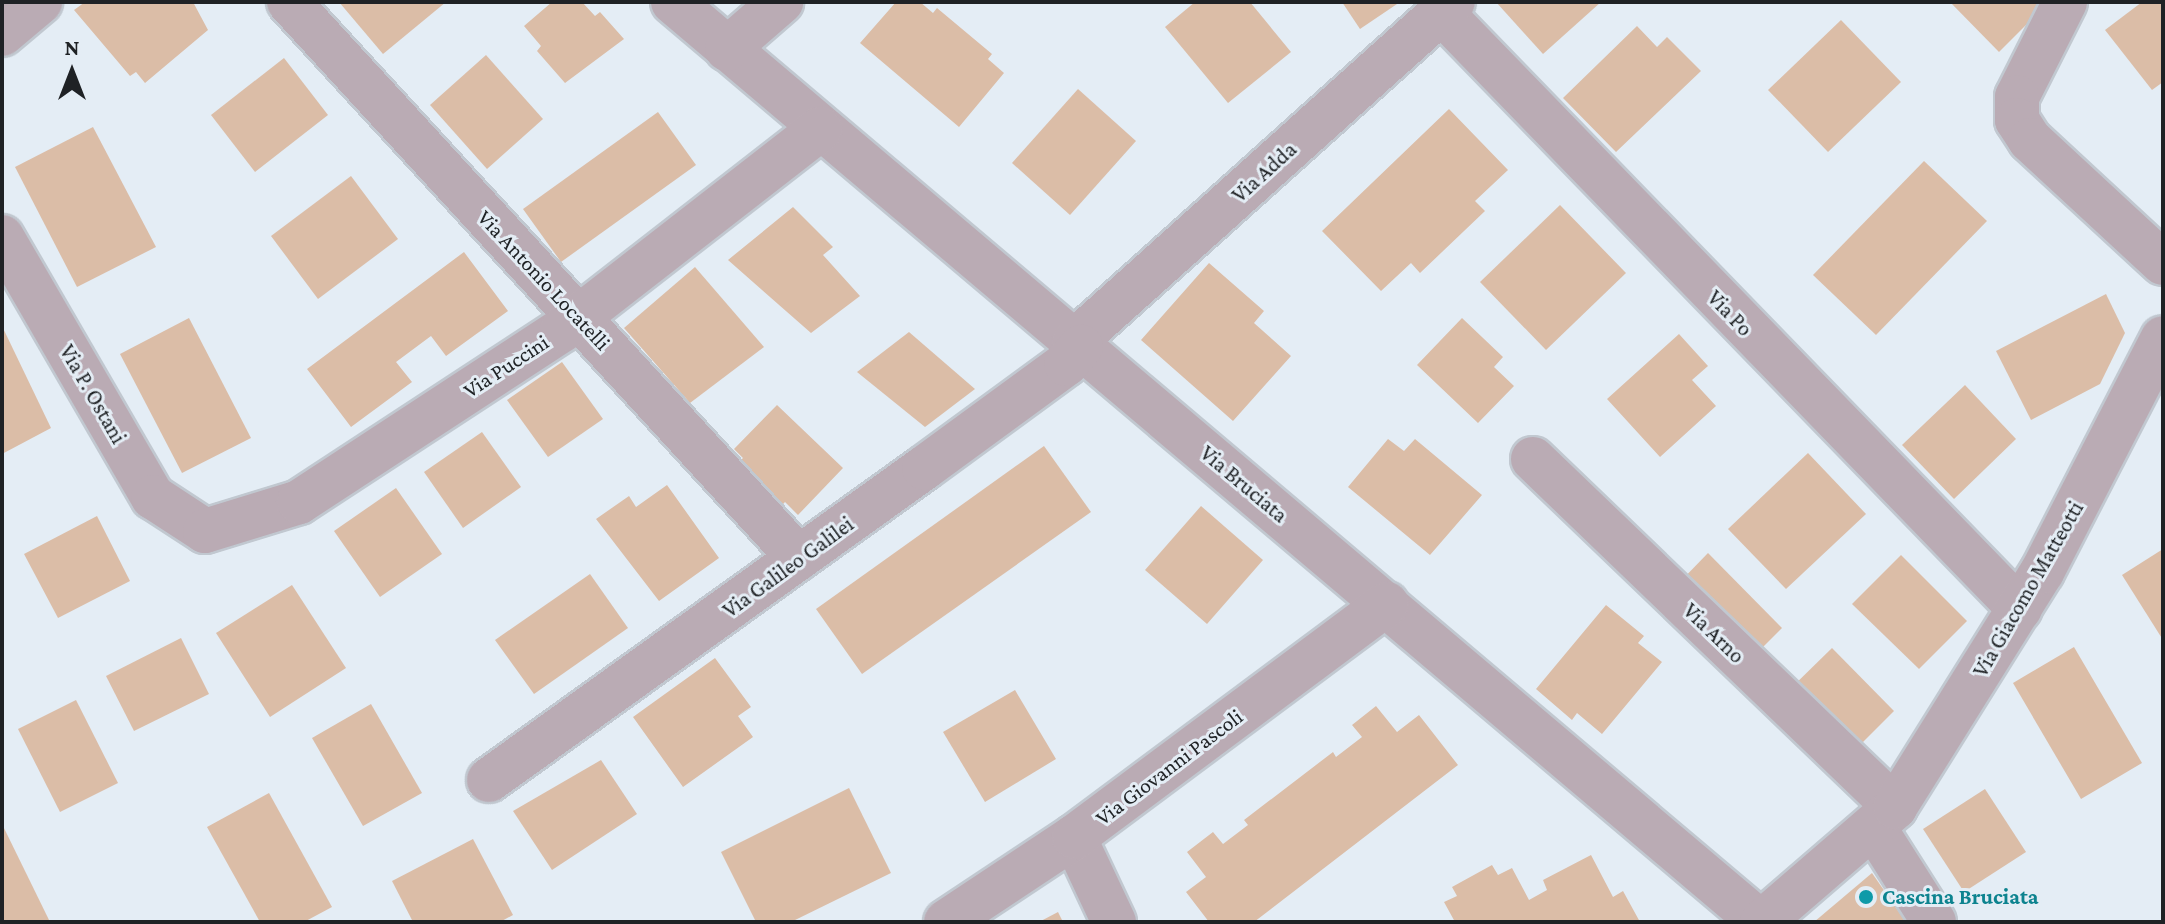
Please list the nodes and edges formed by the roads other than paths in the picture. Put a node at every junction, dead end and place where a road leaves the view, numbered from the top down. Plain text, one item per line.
1 (40, 2) edge
2 (289, 2) edge
3 (673, 2) edge
4 (781, 2) edge
5 (2065, 2) edge
6 (1448, 7) edge
7 (2, 34) edge
8 (727, 49) junction
9 (820, 129) junction
10 (2, 237) edge
11 (2163, 263) edge
12 (577, 317) junction
13 (1078, 345) junction
14 (2160, 357) edge
15 (1533, 459) dead end
16 (205, 531) joint
17 (799, 558) junction
18 (1387, 604) junction
19 (2020, 609) junction
20 (489, 780) dead end
21 (1885, 818) junction
22 (1074, 837) junction
23 (946, 922) edge
24 (1114, 922) edge
25 (1761, 922) edge
26 (1934, 922) edge

1 - 7 street
2 - 12 street, Via Antonio Locatelli
3 - 8 street, Via Bruciata
4 - 8 street
5 - 11 street
6 - 13 street, Via Adda
6 - 19 street, Via Po
8 - 9 street, Via Bruciata
9 - 12 street, Via Puccini
9 - 13 street, Via Bruciata
10 - 16 street, Via P. Ostani
12 - 16 street, Via Puccini
12 - 17 street, Via Antonio Locatelli
13 - 17 street, Via Galileo Galilei
13 - 18 street, Via Bruciata
14 - 19 street, Via Giacomo Matteotti
15 - 21 street, Via Arno
17 - 20 street, Via Galileo Galilei
18 - 22 street, Via Giovanni Pascoli
18 - 25 street, Via Bruciata
19 - 21 street, Via Giacomo Matteotti
21 - 25 street, Via Giacomo Matteotti
21 - 26 street
22 - 23 street, Via Giovanni Pascoli
22 - 24 street

